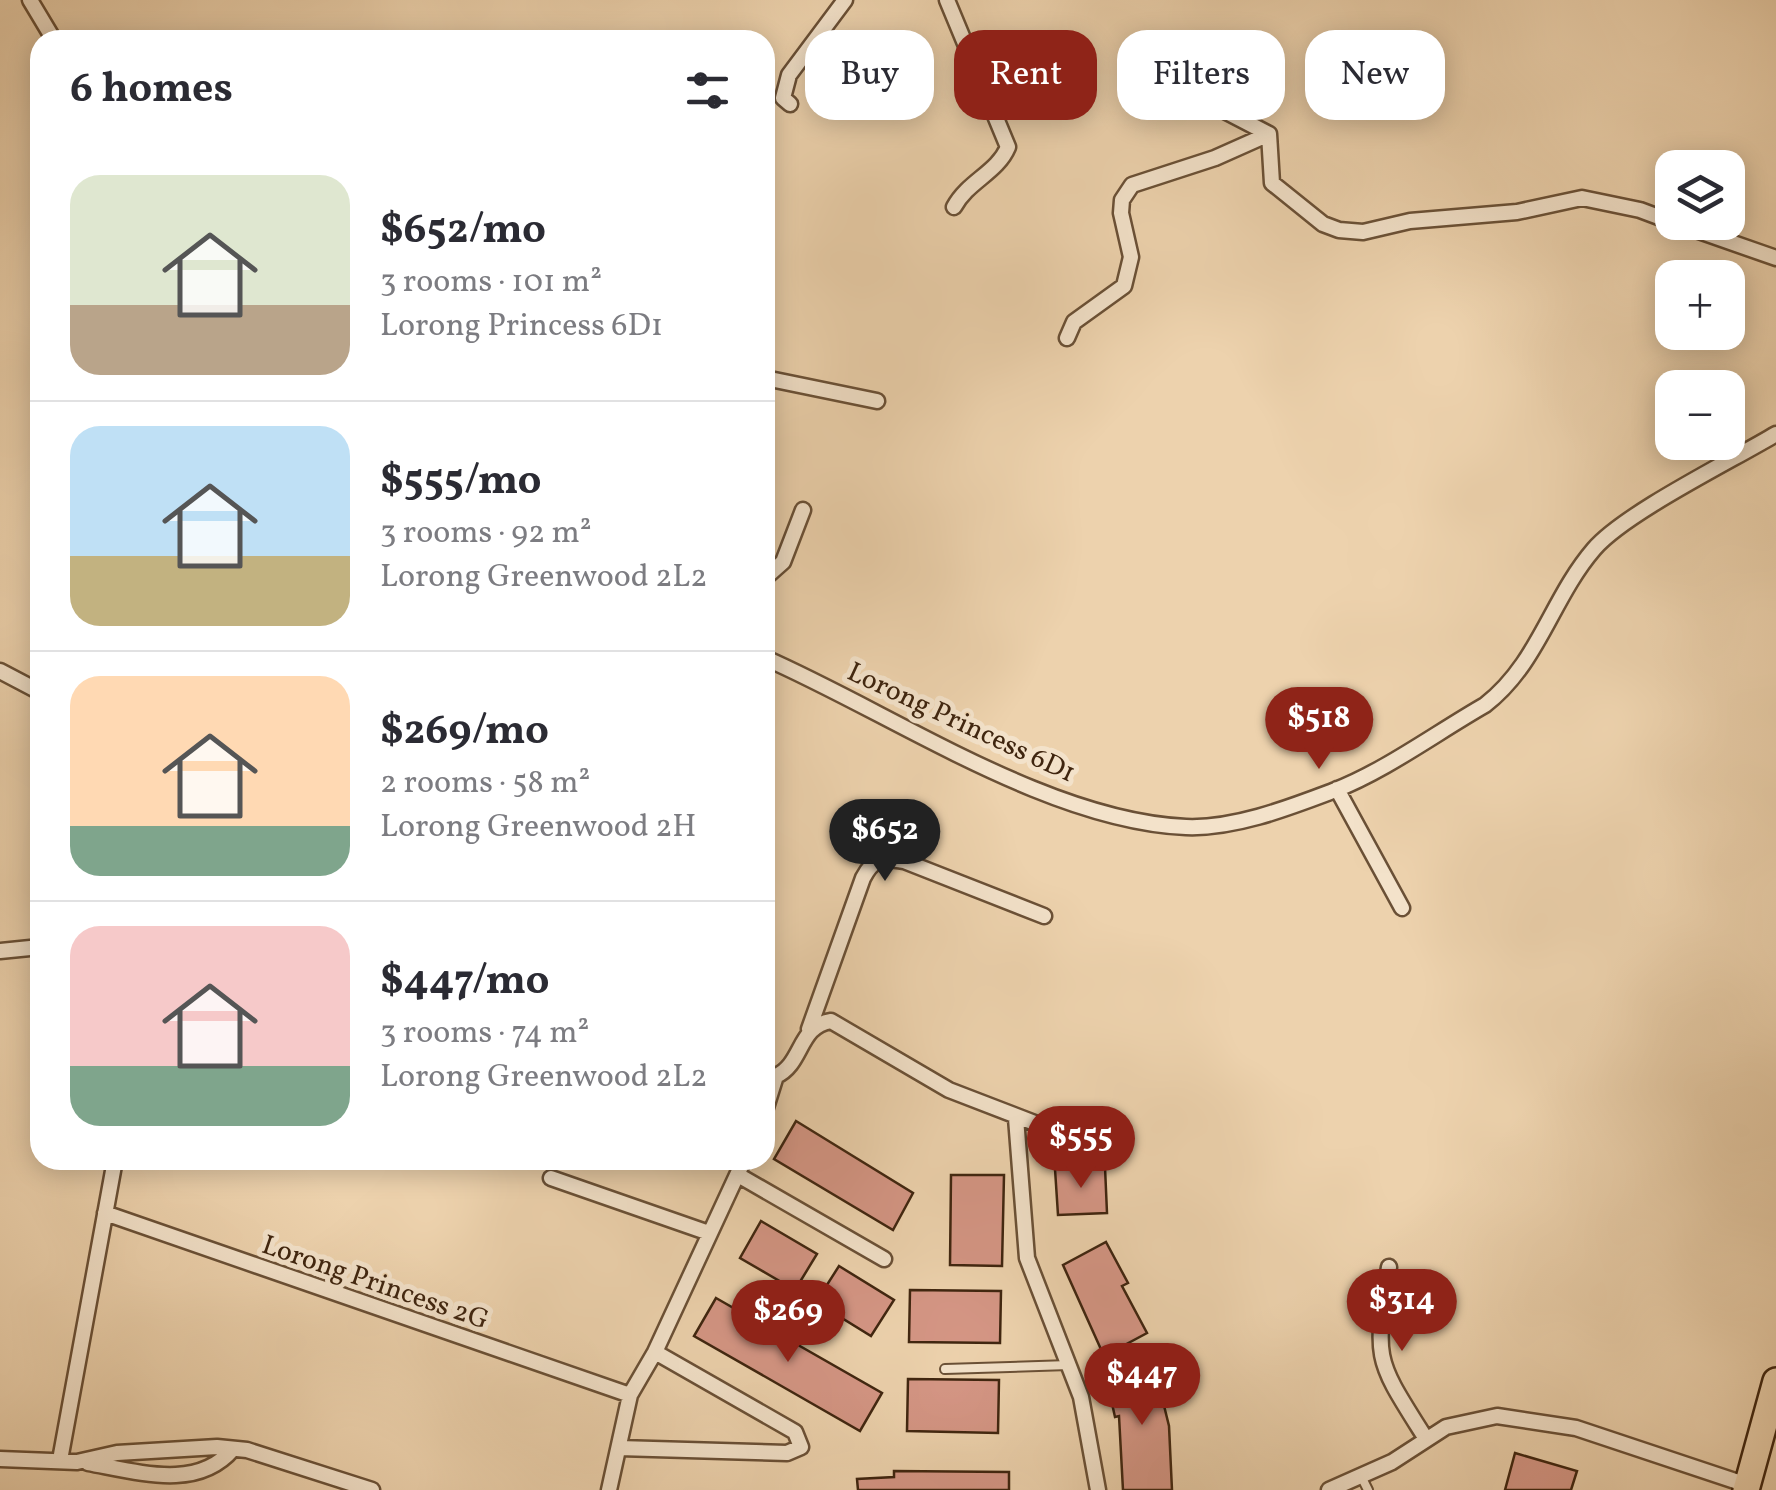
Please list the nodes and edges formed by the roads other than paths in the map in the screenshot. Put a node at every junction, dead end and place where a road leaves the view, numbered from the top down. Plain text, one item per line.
1 (30, 0) edge
2 (845, 0) edge
3 (947, 0) edge
4 (48, 30) edge
5 (790, 104) dead end
6 (1244, 120) edge
7 (1270, 134) junction
8 (954, 207) dead end
9 (1655, 215) edge
10 (1724, 240) edge
11 (1776, 258) edge
12 (1067, 338) dead end
13 (775, 380) edge
14 (877, 402) dead end
15 (1776, 434) edge
16 (803, 510) dead end
17 (775, 569) edge
18 (775, 663) edge
19 (0, 671) edge
20 (30, 687) edge
21 (1337, 790) junction
22 (1402, 908) dead end
23 (1044, 916) dead end
24 (30, 948) edge
25 (0, 951) edge
26 (809, 1030) junction
27 (775, 1072) edge
28 (1016, 1118) junction
29 (1102, 1149) dead end
30 (113, 1170) edge
31 (740, 1170) edge
32 (738, 1175) junction
33 (551, 1178) dead end
34 (106, 1214) junction
35 (709, 1233) junction
36 (884, 1259) dead end
37 (1389, 1268) dead end
38 (655, 1352) junction
39 (1069, 1364) junction
40 (945, 1369) dead end
41 (1776, 1381) edge
42 (630, 1395) junction
43 (1426, 1439) junction
44 (620, 1448) junction
45 (234, 1449) junction
46 (0, 1459) edge
47 (60, 1460) junction
48 (77, 1462) junction
49 (1365, 1483) edge
50 (1747, 1487) edge
51 (372, 1490) edge
52 (610, 1490) edge
53 (1098, 1490) edge
54 (1329, 1490) edge

1 - 4 street
2 - 5 street
3 - 8 street
6 - 7 street
7 - 9 street
7 - 12 street
10 - 11 street
13 - 14 street
15 - 21 street, Lorong Princess 6D1
16 - 17 street
18 - 21 street, Lorong Princess 6D1
19 - 20 street
21 - 22 street
23 - 26 street
24 - 25 street
26 - 27 street
26 - 28 street
28 - 29 street
28 - 39 street
30 - 34 street
31 - 32 street
32 - 35 street
32 - 36 street
33 - 35 street
34 - 42 street, Lorong Princess 2G
34 - 47 street
35 - 38 street
37 - 43 street
38 - 42 street
38 - 44 street
39 - 40 lane
39 - 53 street
41 - 50 highway
42 - 44 street
43 - 49 street
43 - 50 street
44 - 52 street
45 - 48 street
45 - 48 street
45 - 51 street
46 - 47 street
47 - 48 street
49 - 54 street

